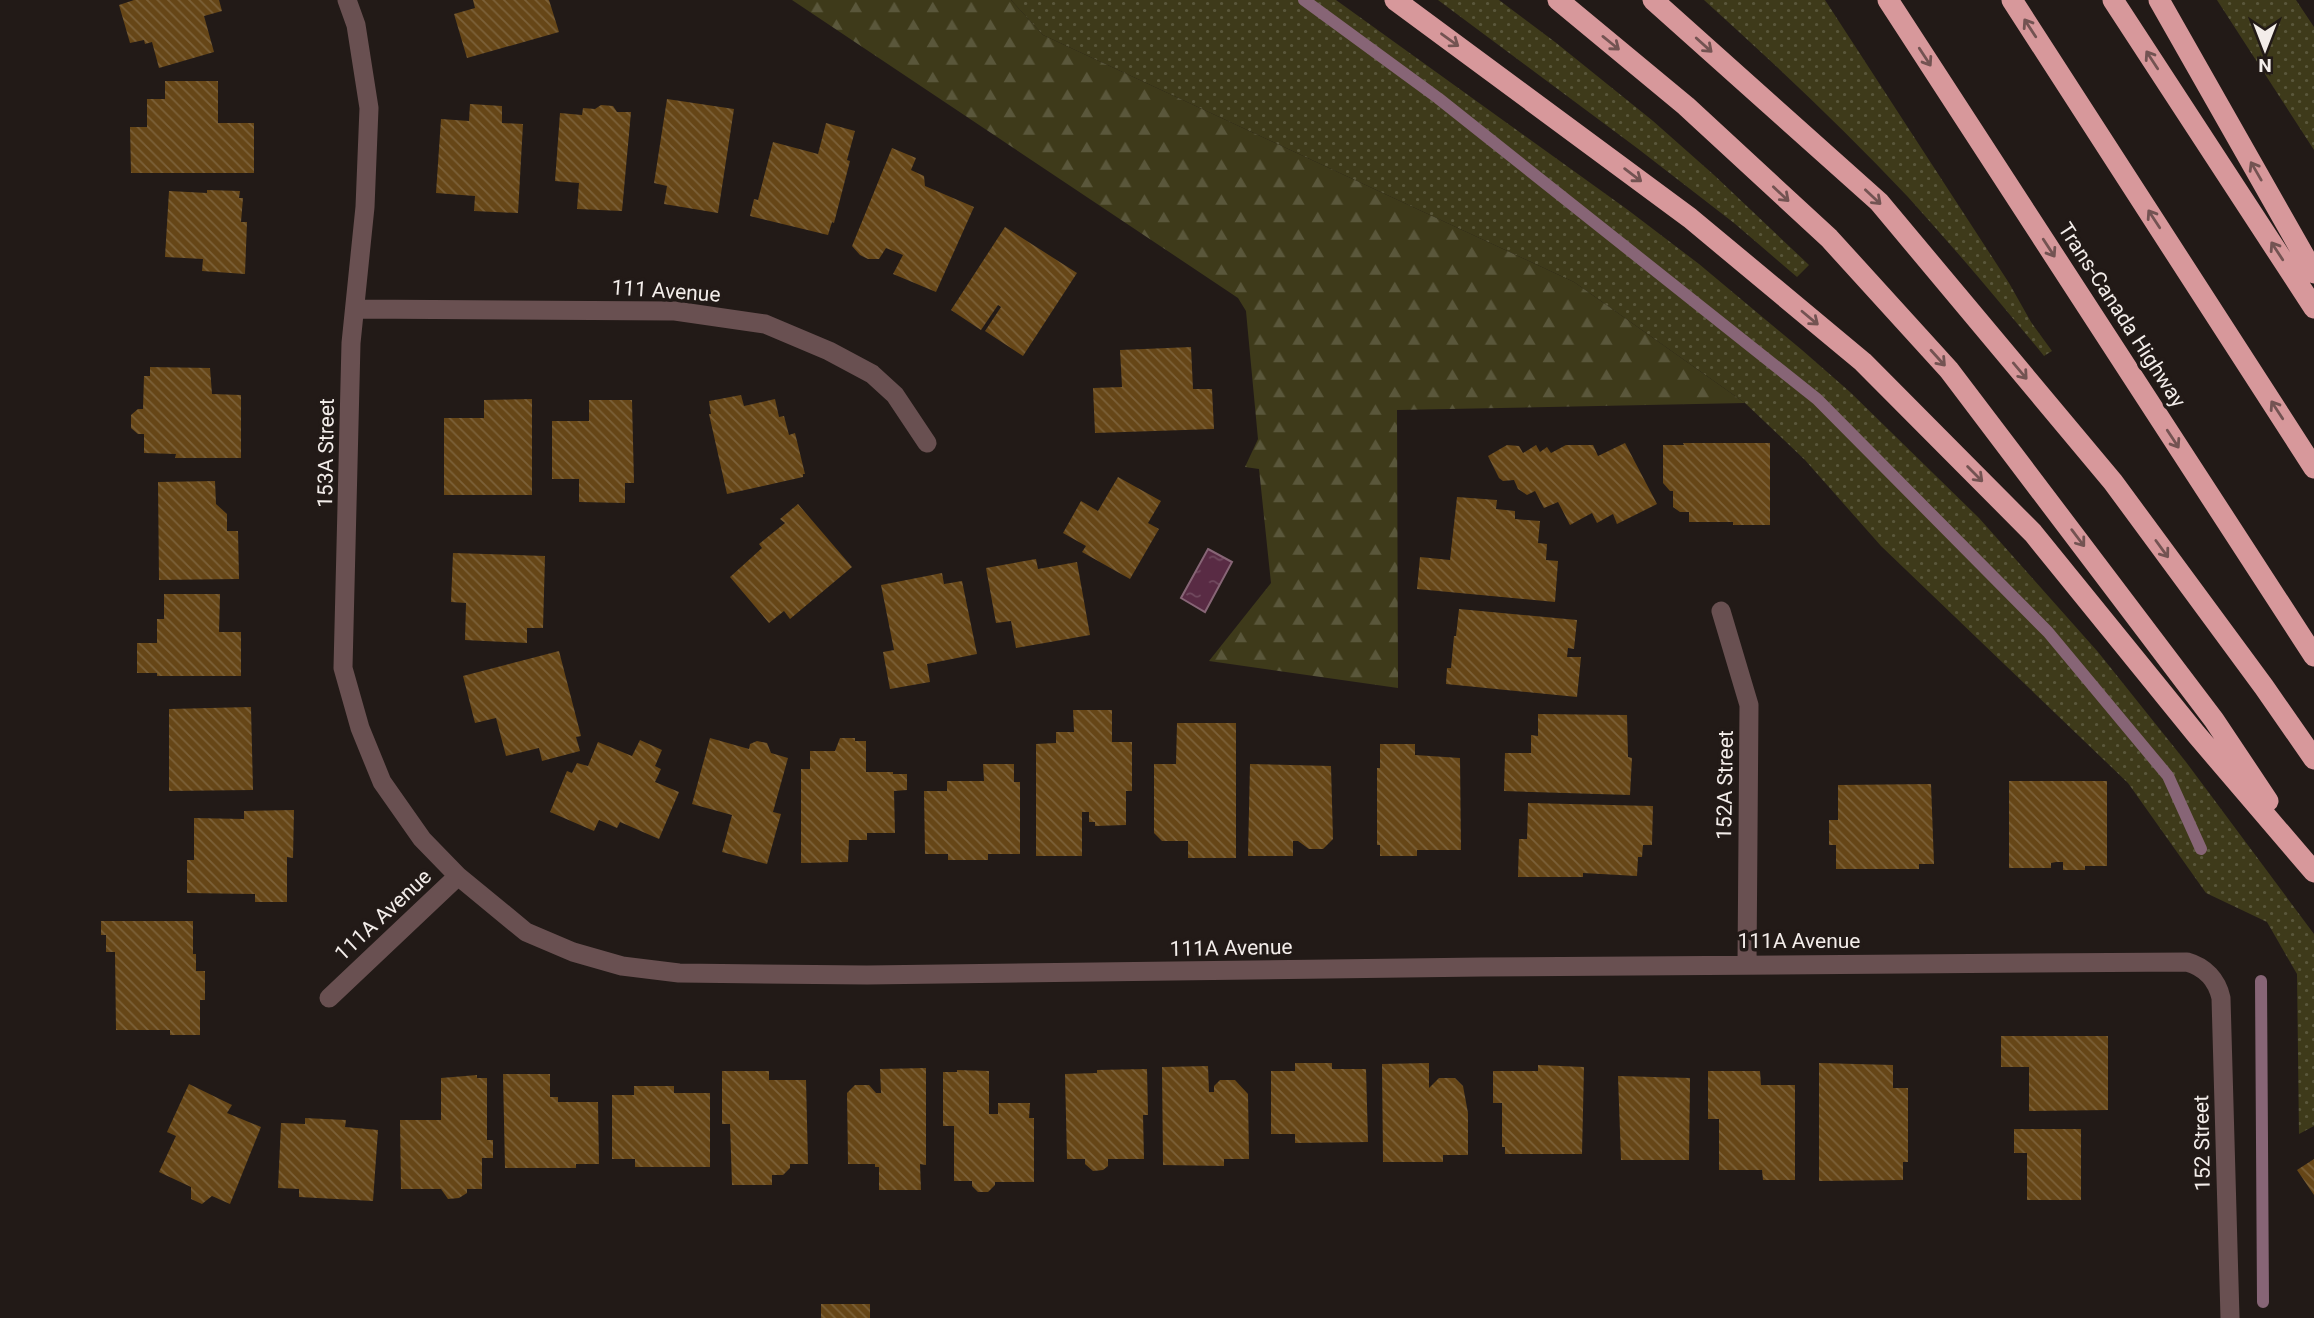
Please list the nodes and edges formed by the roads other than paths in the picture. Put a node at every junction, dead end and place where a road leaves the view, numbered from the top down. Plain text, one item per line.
1 (347, 0) edge
2 (1395, 0) edge
3 (1558, 0) edge
4 (1653, 0) edge
5 (1888, 0) edge
6 (2012, 0) edge
7 (2113, 0) edge
8 (2159, 0) edge
9 (2314, 273) edge
10 (2314, 308) edge
11 (356, 309) junction
12 (927, 443) dead end
13 (2314, 468) edge
14 (1721, 611) dead end
15 (2314, 656) edge
16 (2314, 759) edge
17 (2314, 871) edge
18 (458, 876) junction
19 (1747, 964) junction
20 (2207, 972) joint
21 (329, 998) dead end
22 (2230, 1318) edge

1 - 11 street, 153A Street
2 -> 17 highway
3 -> 17 highway
4 -> 16 highway
5 -> 15 highway, Trans-Canada Highway
13 -> 6 highway
10 -> 7 highway
9 -> 8 highway
11 - 12 street, 111 Avenue
11 - 18 street, 153A Street
14 - 19 street, 152A Street
18 - 19 street, 111A Avenue
18 - 21 street, 111A Avenue
19 - 20 street, 111A Avenue
20 - 22 street, 152 Street

